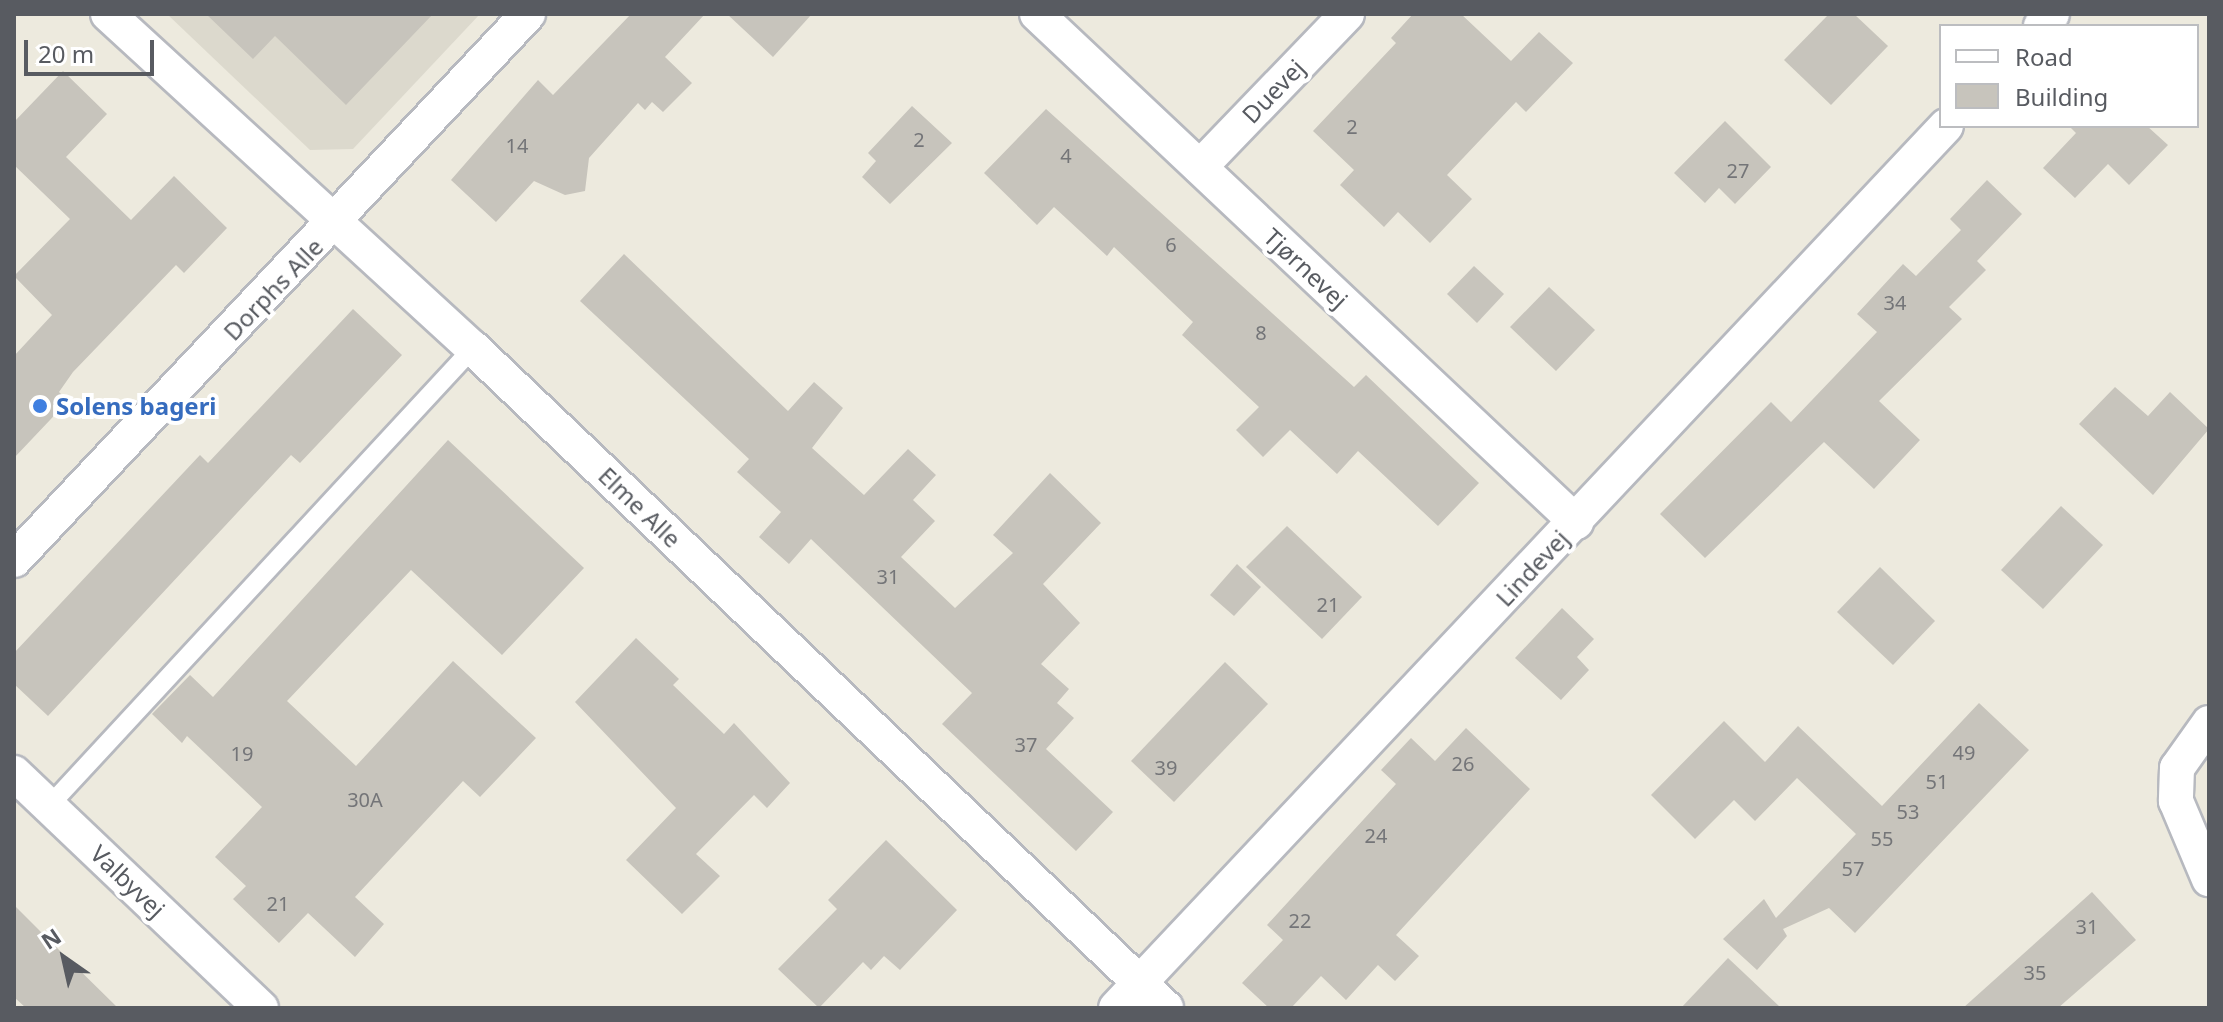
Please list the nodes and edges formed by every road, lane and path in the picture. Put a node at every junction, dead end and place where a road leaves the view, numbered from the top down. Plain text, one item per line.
1 (108, 14) edge
2 (528, 14) edge
3 (1037, 14) edge
4 (1347, 14) edge
5 (1944, 128) edge
6 (1200, 167) junction
7 (338, 221) junction
8 (473, 348) junction
9 (1576, 522) junction
10 (14, 560) edge
11 (2209, 723) edge
12 (14, 773) edge
13 (49, 806) junction
14 (2209, 879) edge
15 (1140, 983) junction
16 (242, 1002) edge
17 (1116, 1008) edge
18 (1166, 1008) edge

1 - 7 street, Elme Alle
2 - 7 street, Dorphs Alle
3 - 6 street, Tjørnevej
4 - 6 street, Duevej
5 - 9 street, Lindevej
6 - 9 street, Tjørnevej
7 - 8 street, Elme Alle
7 - 10 street, Dorphs Alle
8 - 13 lane
8 - 15 street, Elme Alle
9 - 15 street, Lindevej
11 - 14 street
12 - 13 street, Valbyvej
13 - 16 street, Valbyvej
15 - 17 street, Lindevej
15 - 18 street, Elme Alle

